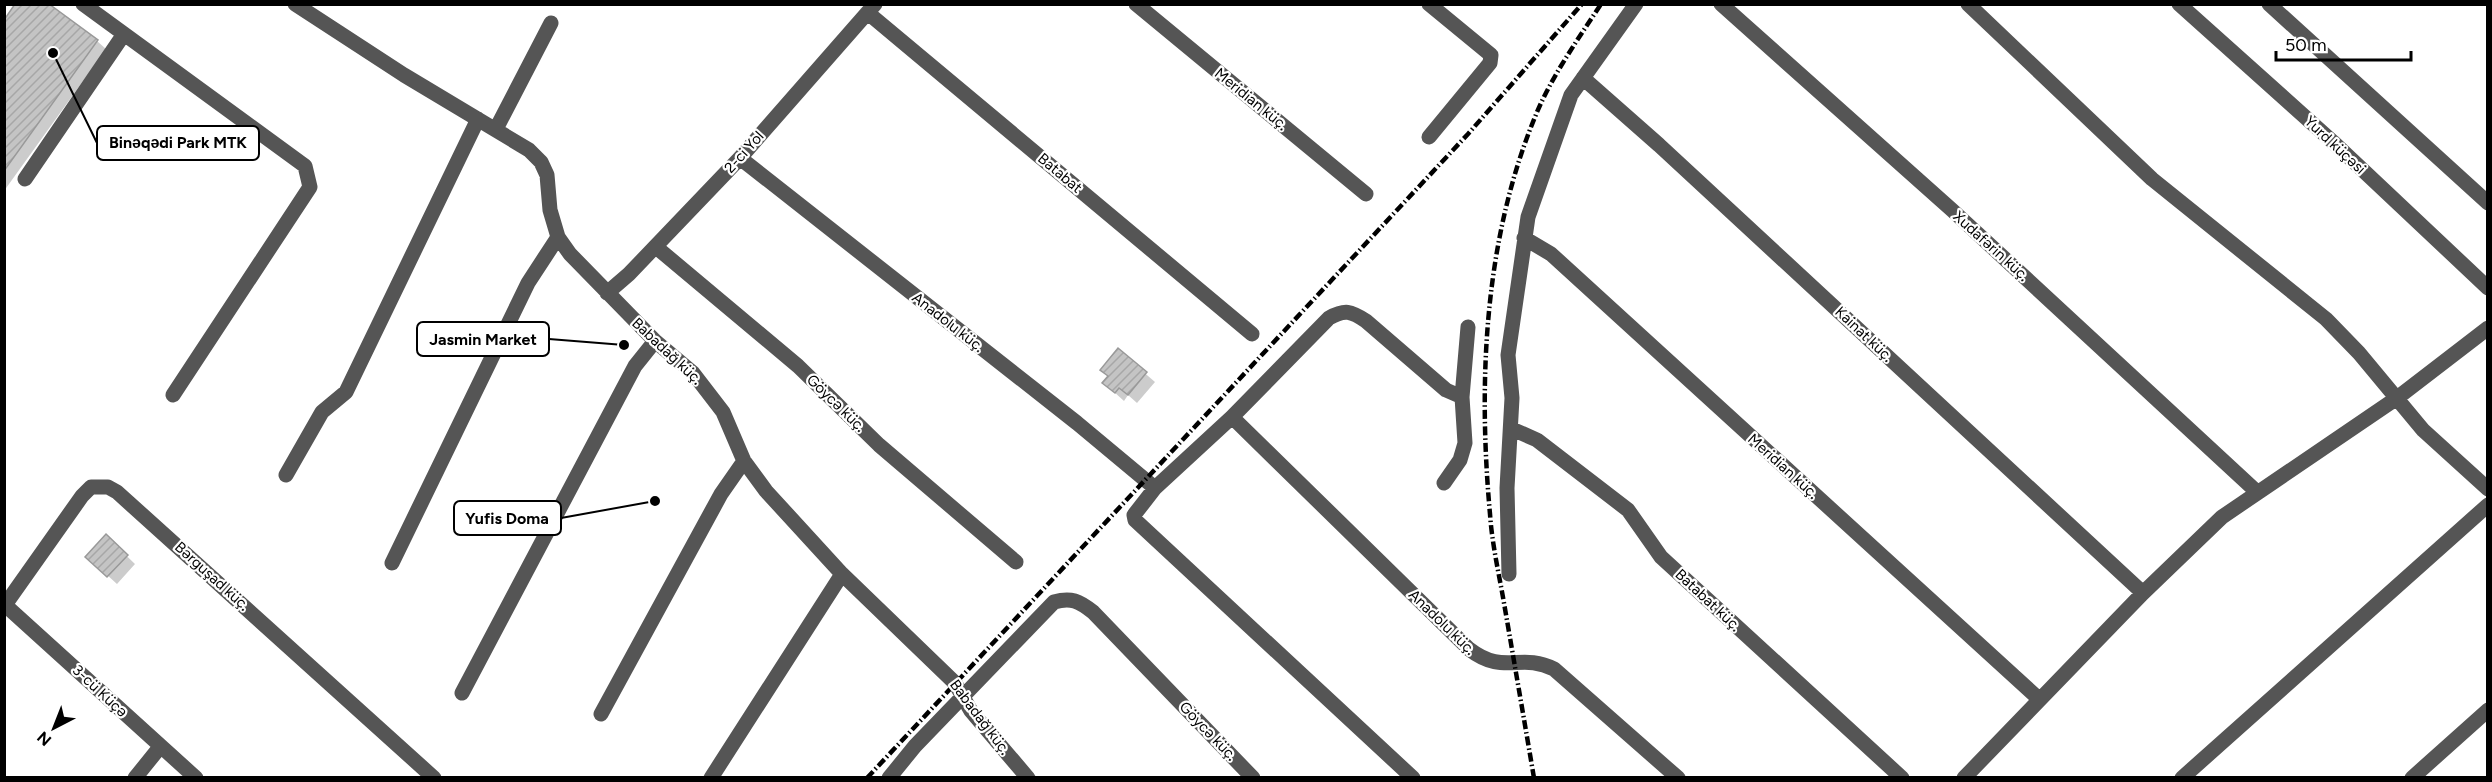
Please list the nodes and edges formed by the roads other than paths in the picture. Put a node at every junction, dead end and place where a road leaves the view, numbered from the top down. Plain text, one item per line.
1 (82, 4) edge
2 (295, 4) edge
3 (1136, 4) edge
4 (1429, 4) edge
5 (1636, 4) edge
6 (1721, 4) edge
7 (1968, 4) edge
8 (2179, 4) edge
9 (2269, 4) edge
10 (871, 9) edge
11 (551, 23) dead end
12 (124, 34) junction
13 (1582, 78) junction
14 (478, 119) junction
15 (496, 129) junction
16 (1429, 137) dead end
17 (740, 158) junction
18 (25, 179) dead end
19 (1366, 194) dead end
20 (2487, 203) edge
21 (558, 237) junction
22 (1524, 238) junction
23 (656, 247) junction
24 (2487, 288) edge
25 (607, 293) junction
26 (1468, 327) dead end
27 (2487, 328) edge
28 (1252, 334) dead end
29 (655, 341) junction
30 (173, 395) dead end
31 (1462, 397) junction
32 (2397, 398) junction
33 (1232, 417) junction
34 (1512, 429) junction
35 (744, 461) junction
36 (286, 475) dead end
37 (1444, 483) dead end
38 (1155, 488) junction
39 (2487, 489) edge
40 (2257, 492) junction
41 (2487, 505) edge
42 (1016, 562) dead end
43 (392, 563) dead end
44 (842, 574) junction
45 (1509, 574) dead end
46 (2143, 593) junction
47 (5, 604) edge
48 (462, 693) dead end
49 (962, 695) junction
50 (2039, 699) junction
51 (2487, 710) edge
52 (601, 714) dead end
53 (160, 747) junction
54 (135, 777) edge
55 (196, 777) edge
56 (434, 777) edge
57 (711, 777) edge
58 (889, 777) edge
59 (1028, 777) edge
60 (1253, 777) edge
61 (1413, 777) edge
62 (1678, 777) edge
63 (1902, 777) edge
64 (1964, 777) edge
65 (2182, 777) edge
66 (2412, 777) edge

1 - 12 street
2 - 14 street, Babadağ küç.
3 - 19 street, Meridian küç.
4 - 16 street
5 - 13 street
6 - 40 street, Xudafərin küç.
7 - 32 street
8 - 24 street, Yurd küçəsi
9 - 20 street
10 - 17 street, 2-ci Yol
10 - 28 street, Batabat
11 - 15 street
12 - 18 street
12 - 30 street
13 - 22 street
13 - 46 street, Kainat küç.
14 - 15 street, Babadağ küç.
14 - 36 street
15 - 21 street, Babadağ küç.
17 - 23 street, 2-ci Yol
17 - 38 street, Anadolu küç.
21 - 25 street, Babadağ küç.
21 - 43 street
22 - 34 street
22 - 50 street, Meridian küç.
23 - 25 street, 2-ci Yol
23 - 42 street, Göycə küç.
25 - 29 street, Babadağ küç.
26 - 31 street
27 - 32 street
29 - 35 street, Babadağ küç.
29 - 48 street
31 - 33 street
31 - 37 street
32 - 39 street
32 - 40 street
33 - 38 street
33 - 62 street, Anadolu küç.
34 - 45 street
34 - 63 street, Batabat küç.
35 - 44 street, Babadağ küç.
35 - 52 street
38 - 61 street
40 - 46 street
41 - 65 street
44 - 49 street, Babadağ küç.
44 - 57 street
46 - 50 street
47 - 53 street, 3-cü Küçə
47 - 56 street, Bərguşad küç.
49 - 58 street
49 - 59 street, Babadağ küç.
49 - 60 street, Göycə küç.
50 - 64 street
51 - 66 street
53 - 54 street
53 - 55 street, 3-cü Küçə

